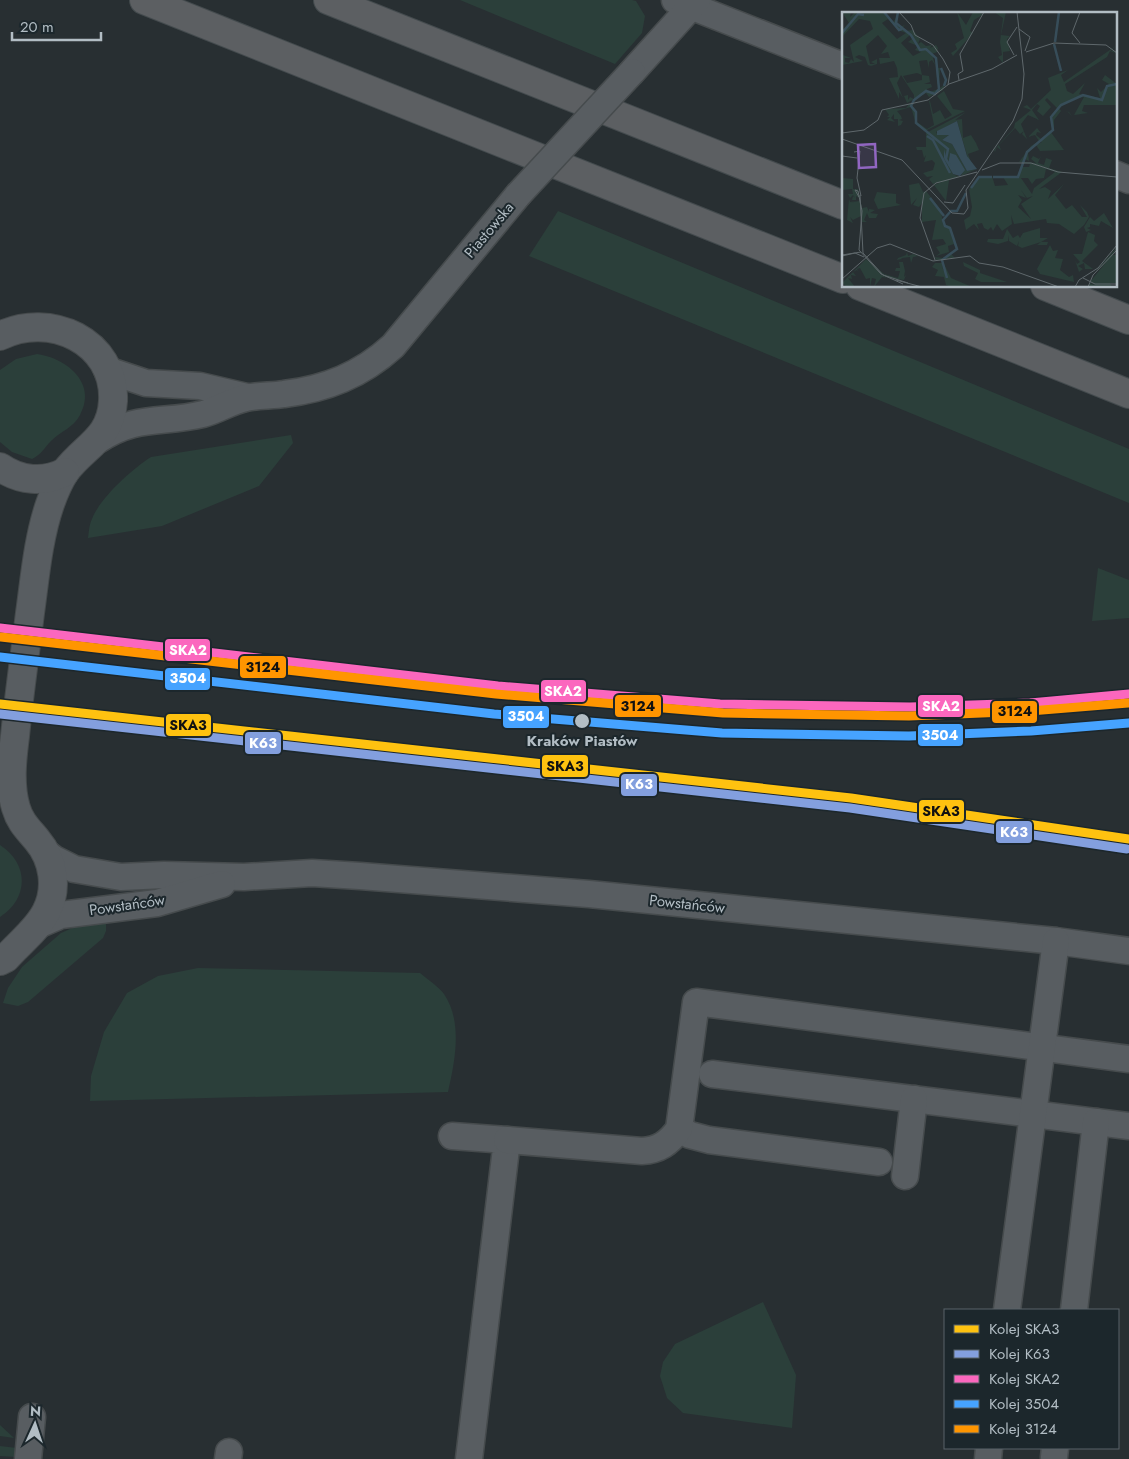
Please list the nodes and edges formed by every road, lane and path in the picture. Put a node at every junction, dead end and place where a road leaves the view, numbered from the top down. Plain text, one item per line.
1 (144, 0) edge
2 (328, 0) edge
3 (687, 2) edge
4 (842, 66) edge
5 (1116, 174) edge
6 (1129, 180) edge
7 (842, 205) edge
8 (842, 279) edge
9 (865, 288) edge
10 (1050, 288) edge
11 (1129, 320) edge
12 (0, 336) edge
13 (107, 370) junction
14 (1129, 394) edge
15 (247, 398) junction
16 (98, 440) junction
17 (0, 467) edge
18 (65, 472) junction
19 (0, 819) edge
20 (27, 830) junction
21 (45, 852) junction
22 (244, 877) junction
23 (38, 924) junction
24 (1056, 941) junction
25 (1129, 951) edge
26 (2, 963) edge
27 (1041, 1048) junction
28 (1129, 1059) edge
29 (712, 1074) dead end
30 (914, 1099) junction
31 (1032, 1114) junction
32 (1096, 1122) junction
33 (1129, 1126) edge
34 (678, 1128) junction
35 (452, 1136) dead end
36 (507, 1140) junction
37 (880, 1162) dead end
38 (905, 1176) dead end
39 (1007, 1309) edge
40 (1074, 1309) edge
41 (32, 1417) dead end
42 (28, 1459) edge
43 (469, 1459) edge

1 - 8 highway
2 - 7 highway
3 - 4 street
3 - 15 street, Piastowska, bridge
5 - 6 street
9 - 14 highway
10 - 11 highway
12 - 13 street
13 - 15 street, Piastowska
13 - 16 street
15 - 16 street, Piastowska
16 - 18 street
17 - 18 street
18 - 20 street
19 - 20 street
20 - 21 street
21 - 22 street, Powstańców
21 - 23 street
22 - 23 street, Powstańców
22 - 24 street, Powstańców
23 - 26 street
24 - 25 street, Powstańców
24 - 27 street
27 - 28 street
27 - 31 street
27 - 34 street
29 - 30 street
30 - 31 street
30 - 38 street
31 - 32 street
31 - 39 street
32 - 33 street
32 - 40 street
34 - 36 street
34 - 37 street
35 - 36 street
36 - 43 street
41 - 42 street

